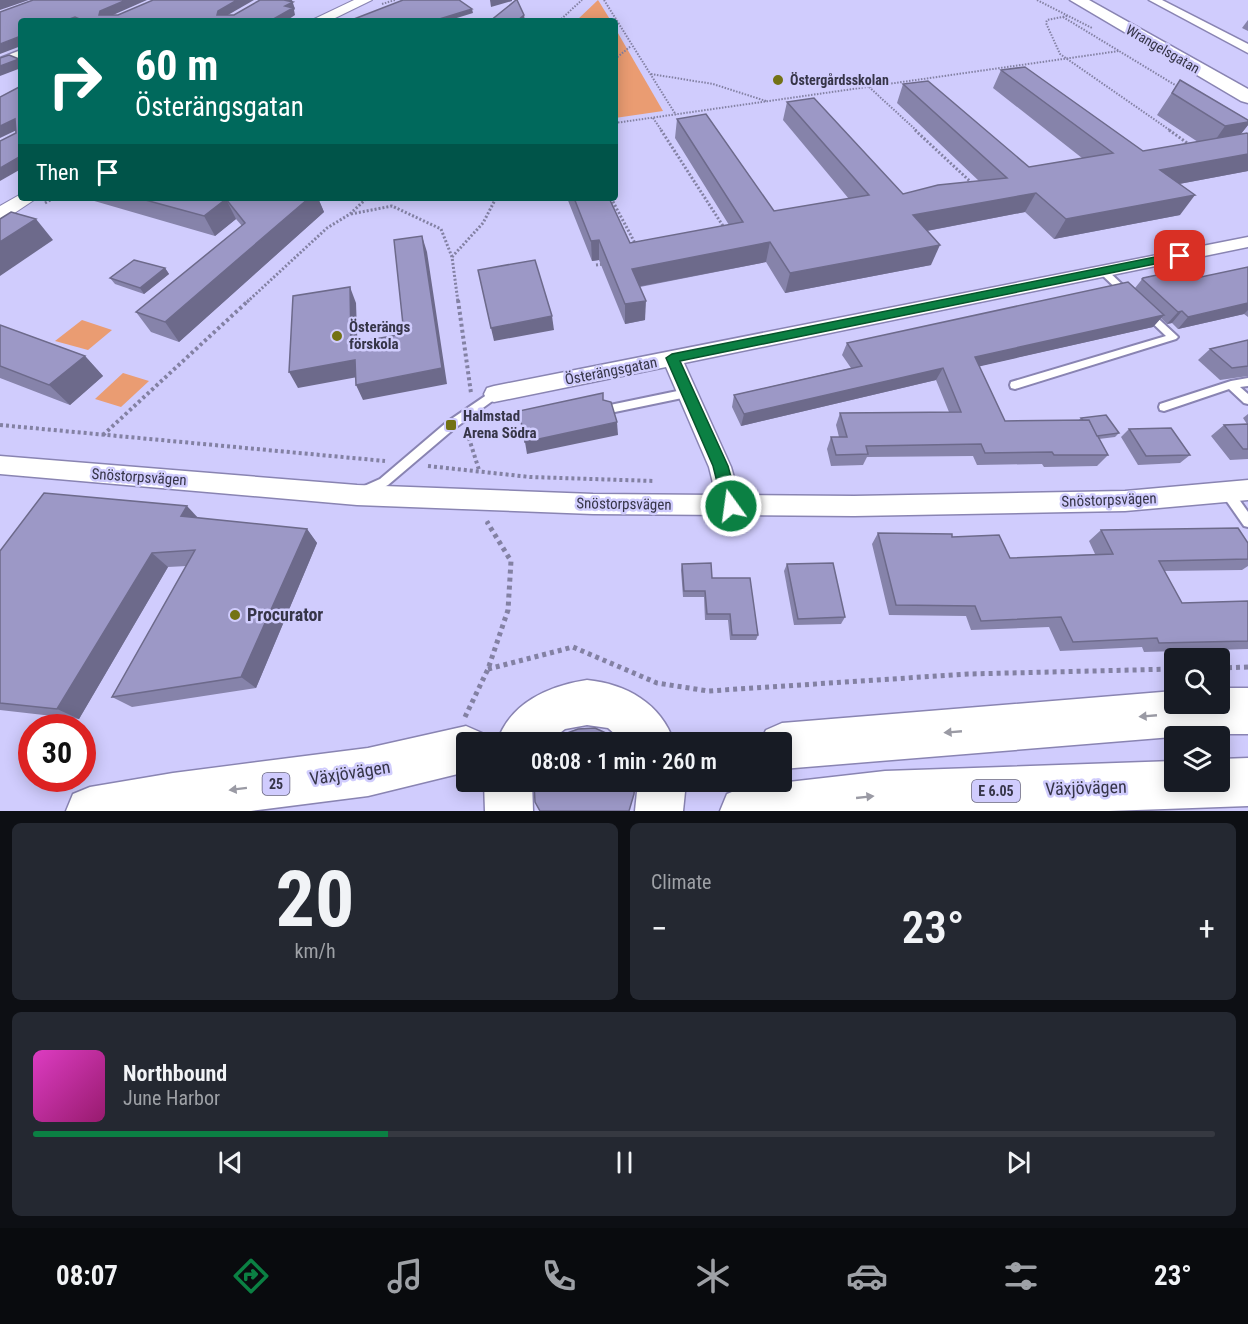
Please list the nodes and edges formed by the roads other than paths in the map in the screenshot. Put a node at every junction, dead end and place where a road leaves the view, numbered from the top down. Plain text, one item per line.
1 (365, 0) edge
2 (1078, 0) edge
3 (1154, 0) edge
4 (324, 18) edge
5 (1248, 49) edge
6 (18, 55) edge
7 (0, 62) edge
8 (1248, 97) edge
9 (22, 201) edge
10 (0, 214) edge
11 (1248, 242) edge
12 (1103, 271) junction
13 (672, 358) junction
14 (1248, 382) edge
15 (1015, 385) dead end
16 (1232, 385) junction
17 (687, 393) junction
18 (494, 394) joint
19 (1248, 400) edge
20 (1164, 407) dead end
21 (610, 409) edge
22 (0, 465) edge
23 (1237, 491) edge
24 (357, 495) junction
25 (731, 506) junction
26 (1248, 522) edge
27 (1248, 711) edge
28 (509, 732) edge
29 (650, 732) edge
30 (792, 745) edge
31 (456, 749) edge
32 (1248, 782) edge
33 (508, 792) edge
34 (661, 792) edge
35 (90, 811) edge
36 (509, 811) edge
37 (659, 811) edge
38 (744, 811) edge

1 - 4 street
2 - 8 main road, Wrangelsgatan
3 - 5 street
6 - 7 street
9 - 10 street
11 - 12 street, Österängsgatan
12 - 13 street, Österängsgatan
12 - 15 lane
13 - 17 street
13 - 18 street, Österängsgatan
14 - 16 lane
16 - 19 lane
16 - 20 lane
17 - 21 lane
17 - 25 street
18 - 24 lane, Österängsgatan
22 - 24 street, Snöstorpsvägen
23 - 25 street, Snöstorpsvägen
23 - 26 lane
24 - 25 street, Snöstorpsvägen
27 -> 30 highway
28 - 29 highway
31 -> 35 highway, Växjövägen / 25
38 -> 32 highway, Växjövägen / E 6.05
33 - 36 highway
34 - 37 highway

